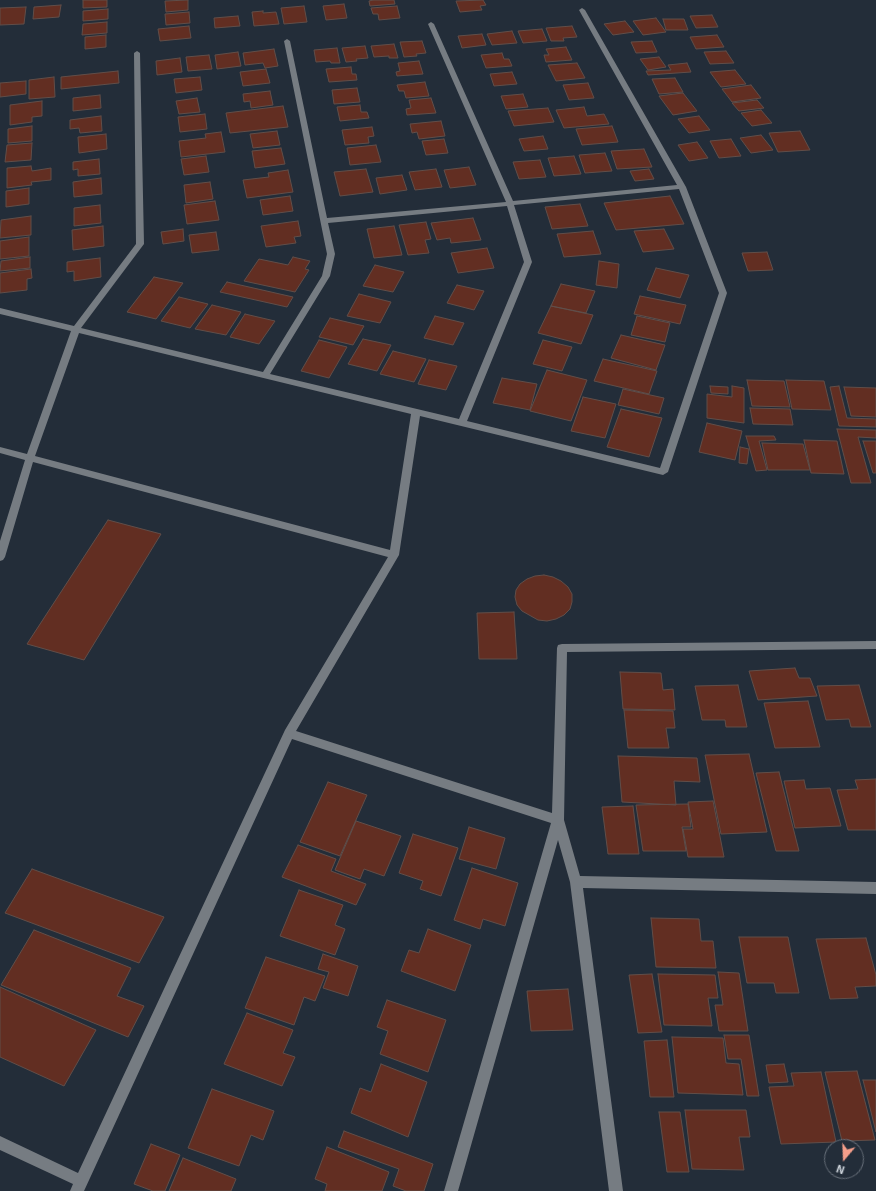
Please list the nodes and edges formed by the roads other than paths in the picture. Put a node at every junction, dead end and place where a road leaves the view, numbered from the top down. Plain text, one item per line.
1 (582, 10) dead end
2 (430, 24) dead end
3 (287, 41) dead end
4 (137, 53) dead end
5 (682, 187) junction
6 (510, 203) junction
7 (324, 221) junction
8 (0, 311) edge
9 (76, 329) junction
10 (265, 375) junction
11 (416, 412) junction
12 (462, 424) junction
13 (0, 450) edge
14 (30, 458) junction
15 (394, 555) junction
16 (0, 557) edge
17 (876, 645) edge
18 (289, 733) junction
19 (558, 820) junction
20 (576, 882) junction
21 (876, 888) edge
22 (0, 1143) edge
23 (79, 1186) edge
24 (451, 1191) edge
25 (616, 1191) edge

1 - 5 street
2 - 6 street
3 - 7 street
4 - 9 street
5 - 6 street
5 - 12 street
6 - 7 street
6 - 12 street
7 - 10 street
8 - 9 street
9 - 10 street
9 - 14 street
10 - 11 street
11 - 12 street
11 - 15 street
13 - 14 street
14 - 15 street
14 - 16 street
15 - 18 street
17 - 19 street
18 - 19 street
18 - 23 street
19 - 20 street
19 - 24 street
20 - 21 street
20 - 25 street
22 - 23 street

